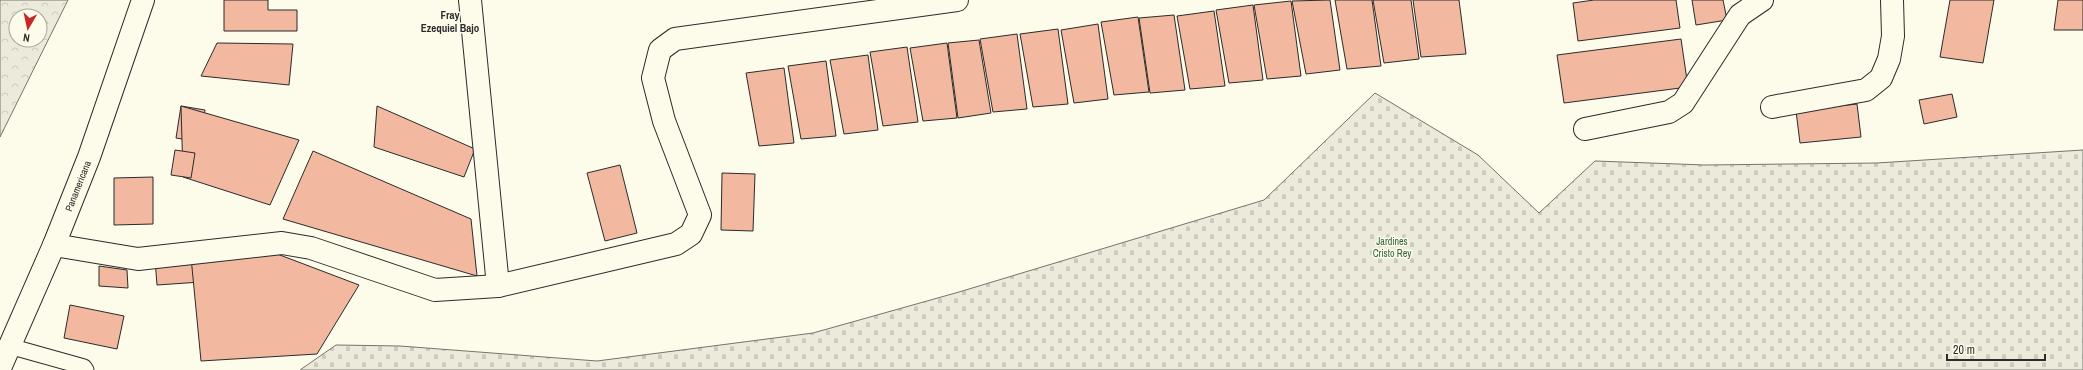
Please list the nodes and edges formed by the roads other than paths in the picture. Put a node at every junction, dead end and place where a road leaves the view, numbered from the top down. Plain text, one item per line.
1 (143, 0) edge
2 (470, 0) edge
3 (957, 0) edge
4 (1762, 0) edge
5 (1892, 0) edge
6 (1772, 107) dead end
7 (1585, 129) dead end
8 (54, 245) junction
9 (498, 286) junction
10 (9, 346) junction
11 (0, 368) edge
12 (86, 370) edge

1 - 8 street, Panamericana
2 - 9 street
3 - 9 street
4 - 7 street
5 - 6 street
8 - 9 street
8 - 10 street, Panamericana
10 - 11 street, Panamericana
10 - 12 lane

